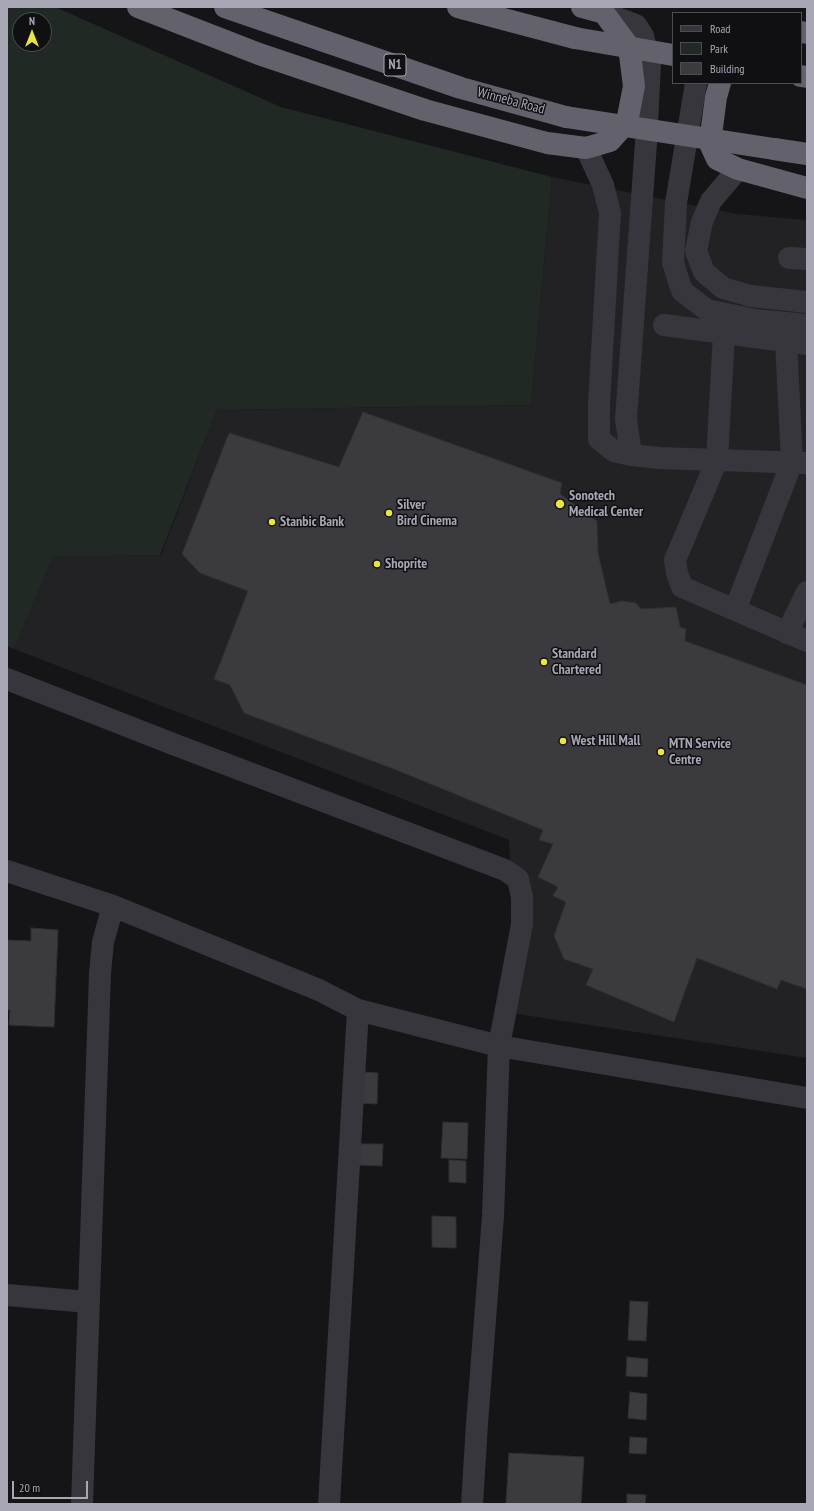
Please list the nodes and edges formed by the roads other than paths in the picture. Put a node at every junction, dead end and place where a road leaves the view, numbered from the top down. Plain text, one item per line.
1 (138, 7) edge
2 (225, 7) edge
3 (458, 7) edge
4 (582, 7) edge
5 (604, 13) junction
6 (672, 55) edge
7 (696, 84) edge
8 (720, 84) edge
9 (586, 148) junction
10 (807, 154) edge
11 (738, 169) junction
12 (807, 188) edge
13 (807, 302) edge
14 (807, 324) edge
15 (664, 325) dead end
16 (724, 333) junction
17 (786, 341) junction
18 (807, 344) edge
19 (631, 455) junction
20 (717, 460) junction
21 (799, 462) edge
22 (807, 592) edge
23 (735, 610) junction
24 (787, 633) junction
25 (807, 641) edge
26 (8, 683) edge
27 (7, 871) edge
28 (113, 906) junction
29 (358, 1010) junction
30 (499, 1046) junction
31 (807, 1098) edge
32 (7, 1295) edge
33 (88, 1302) junction
34 (82, 1504) edge
35 (329, 1504) edge
36 (472, 1504) edge

1 - 9 highway
2 - 10 highway, Winneba Road / N1, bridge
3 - 6 highway, bridge
4 - 5 highway
5 - 9 highway
5 - 19 street
7 - 14 street
8 - 11 highway
9 - 19 street
11 - 12 highway
11 - 13 street
15 - 16 street
16 - 17 street
16 - 20 street
17 - 18 street
17 - 21 street
19 - 20 street
20 - 21 street
20 - 23 street
21 - 23 street
22 - 24 street
23 - 24 street
24 - 25 street
26 - 30 street
27 - 28 street
28 - 29 street
28 - 33 street
29 - 30 street
29 - 35 street
30 - 31 street
30 - 36 street
32 - 33 street
33 - 34 street

